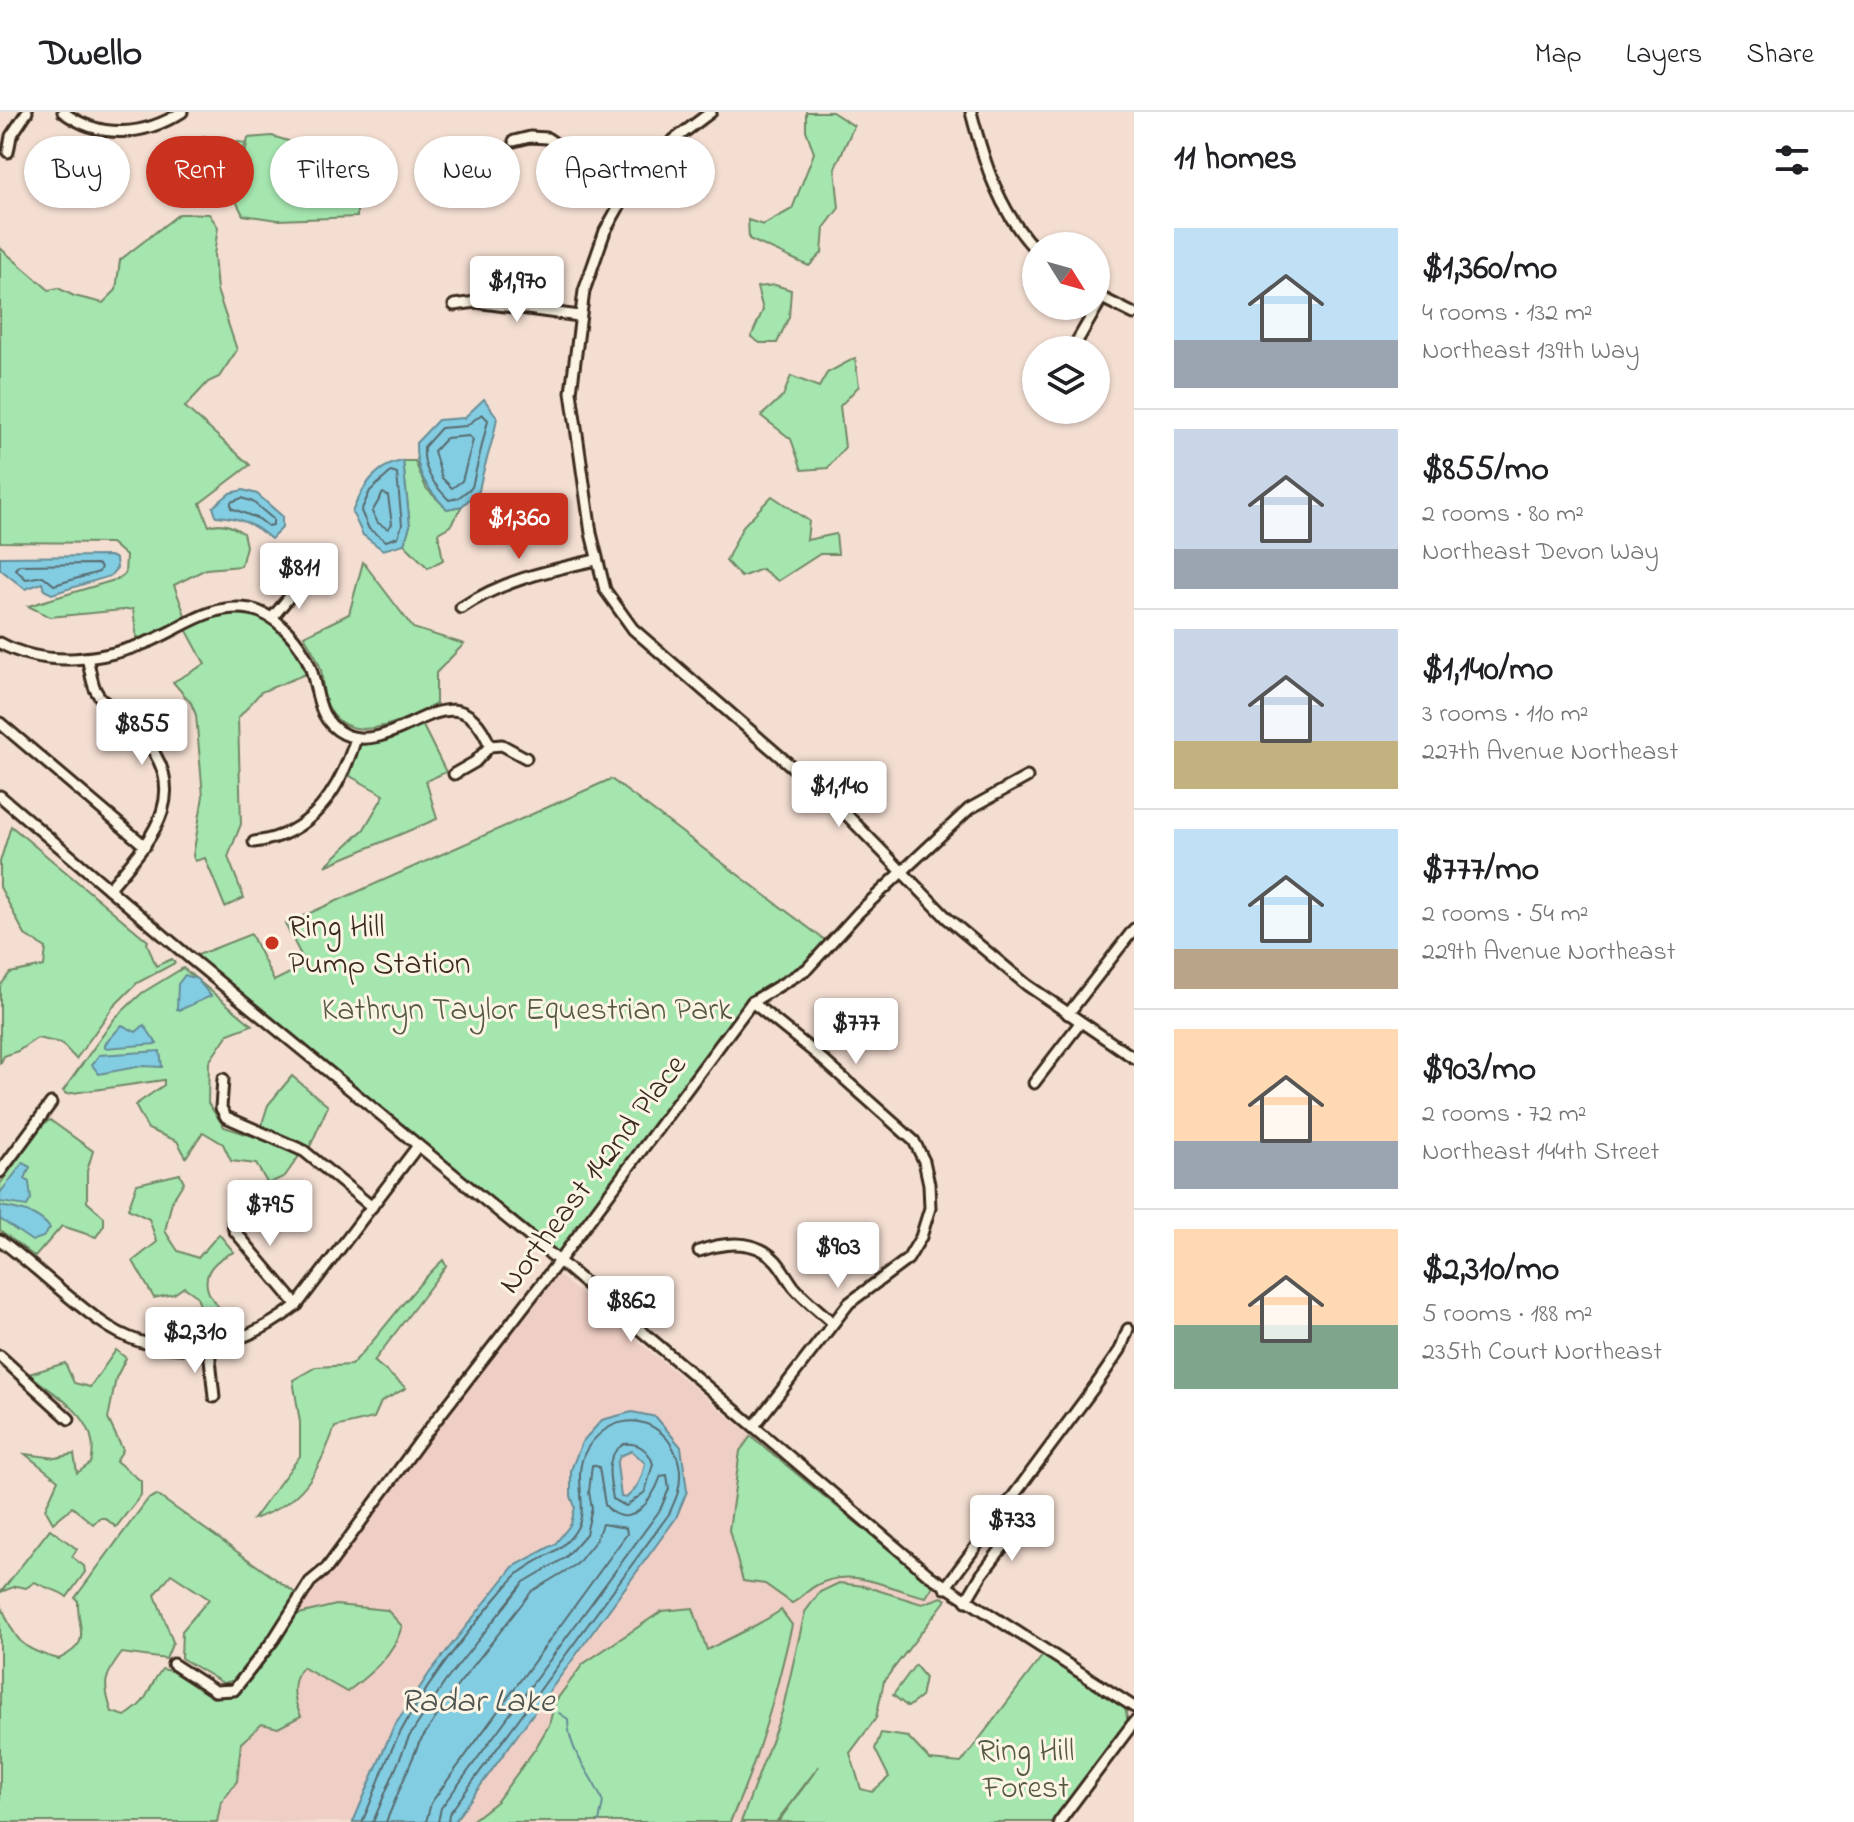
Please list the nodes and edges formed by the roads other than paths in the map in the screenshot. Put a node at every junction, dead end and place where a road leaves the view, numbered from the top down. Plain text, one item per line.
1 (27, 112) edge
2 (63, 112) edge
3 (182, 112) edge
4 (711, 112) edge
5 (971, 112) edge
6 (679, 136) edge
7 (8, 152) dead end
8 (619, 208) edge
9 (1022, 232) edge
10 (1110, 302) edge
11 (454, 305) dead end
12 (1134, 314) edge
13 (579, 316) junction
14 (596, 560) junction
15 (308, 583) dead end
16 (461, 608) dead end
17 (272, 618) junction
18 (0, 643) edge
19 (87, 658) junction
20 (0, 723) edge
21 (356, 738) junction
22 (490, 746) junction
23 (526, 758) dead end
24 (454, 774) dead end
25 (1027, 777) dead end
26 (0, 796) edge
27 (254, 842) dead end
28 (145, 846) junction
29 (900, 871) junction
30 (109, 889) junction
31 (1134, 929) edge
32 (752, 1002) junction
33 (1068, 1014) junction
34 (1080, 1023) junction
35 (1134, 1058) edge
36 (223, 1079) dead end
37 (1034, 1083) dead end
38 (51, 1103) dead end
39 (417, 1147) junction
40 (0, 1172) edge
41 (256, 1190) dead end
42 (372, 1207) junction
43 (0, 1240) edge
44 (699, 1251) dead end
45 (559, 1261) junction
46 (297, 1305) junction
47 (832, 1322) junction
48 (1128, 1329) dead end
49 (209, 1349) junction
50 (0, 1356) edge
51 (214, 1397) dead end
52 (69, 1419) dead end
53 (754, 1426) junction
54 (1033, 1507) dead end
55 (945, 1588) junction
56 (966, 1601) junction
57 (173, 1664) dead end
58 (1134, 1707) edge
59 (1134, 1722) edge
60 (1059, 1822) edge

1 - 7 street
2 - 3 street
4 - 6 street
5 - 9 street
8 - 13 street
10 - 12 street
11 - 13 street
13 - 14 street
14 - 16 street
14 - 29 street
15 - 17 street
17 - 19 street
17 - 21 street
18 - 19 street
19 - 28 street
20 - 28 street
21 - 22 street
21 - 27 street
22 - 23 street
22 - 24 street
25 - 29 street, Northeast 142nd Place
26 - 30 street
28 - 30 street
29 - 32 street, Northeast 142nd Place
29 - 33 street
30 - 39 street
31 - 33 street
32 - 45 street, Northeast 142nd Place
32 - 47 street
33 - 34 street
34 - 35 street
34 - 37 street
36 - 42 street
38 - 40 street
39 - 42 street
39 - 45 street
41 - 46 street
42 - 46 street
43 - 49 street
44 - 47 street
45 - 53 street
45 - 57 street, Northeast 142nd Place
46 - 49 street
47 - 53 street
48 - 55 street
49 - 51 street
50 - 52 street
53 - 55 street
54 - 56 street
55 - 56 street
56 - 58 street
59 - 60 street

